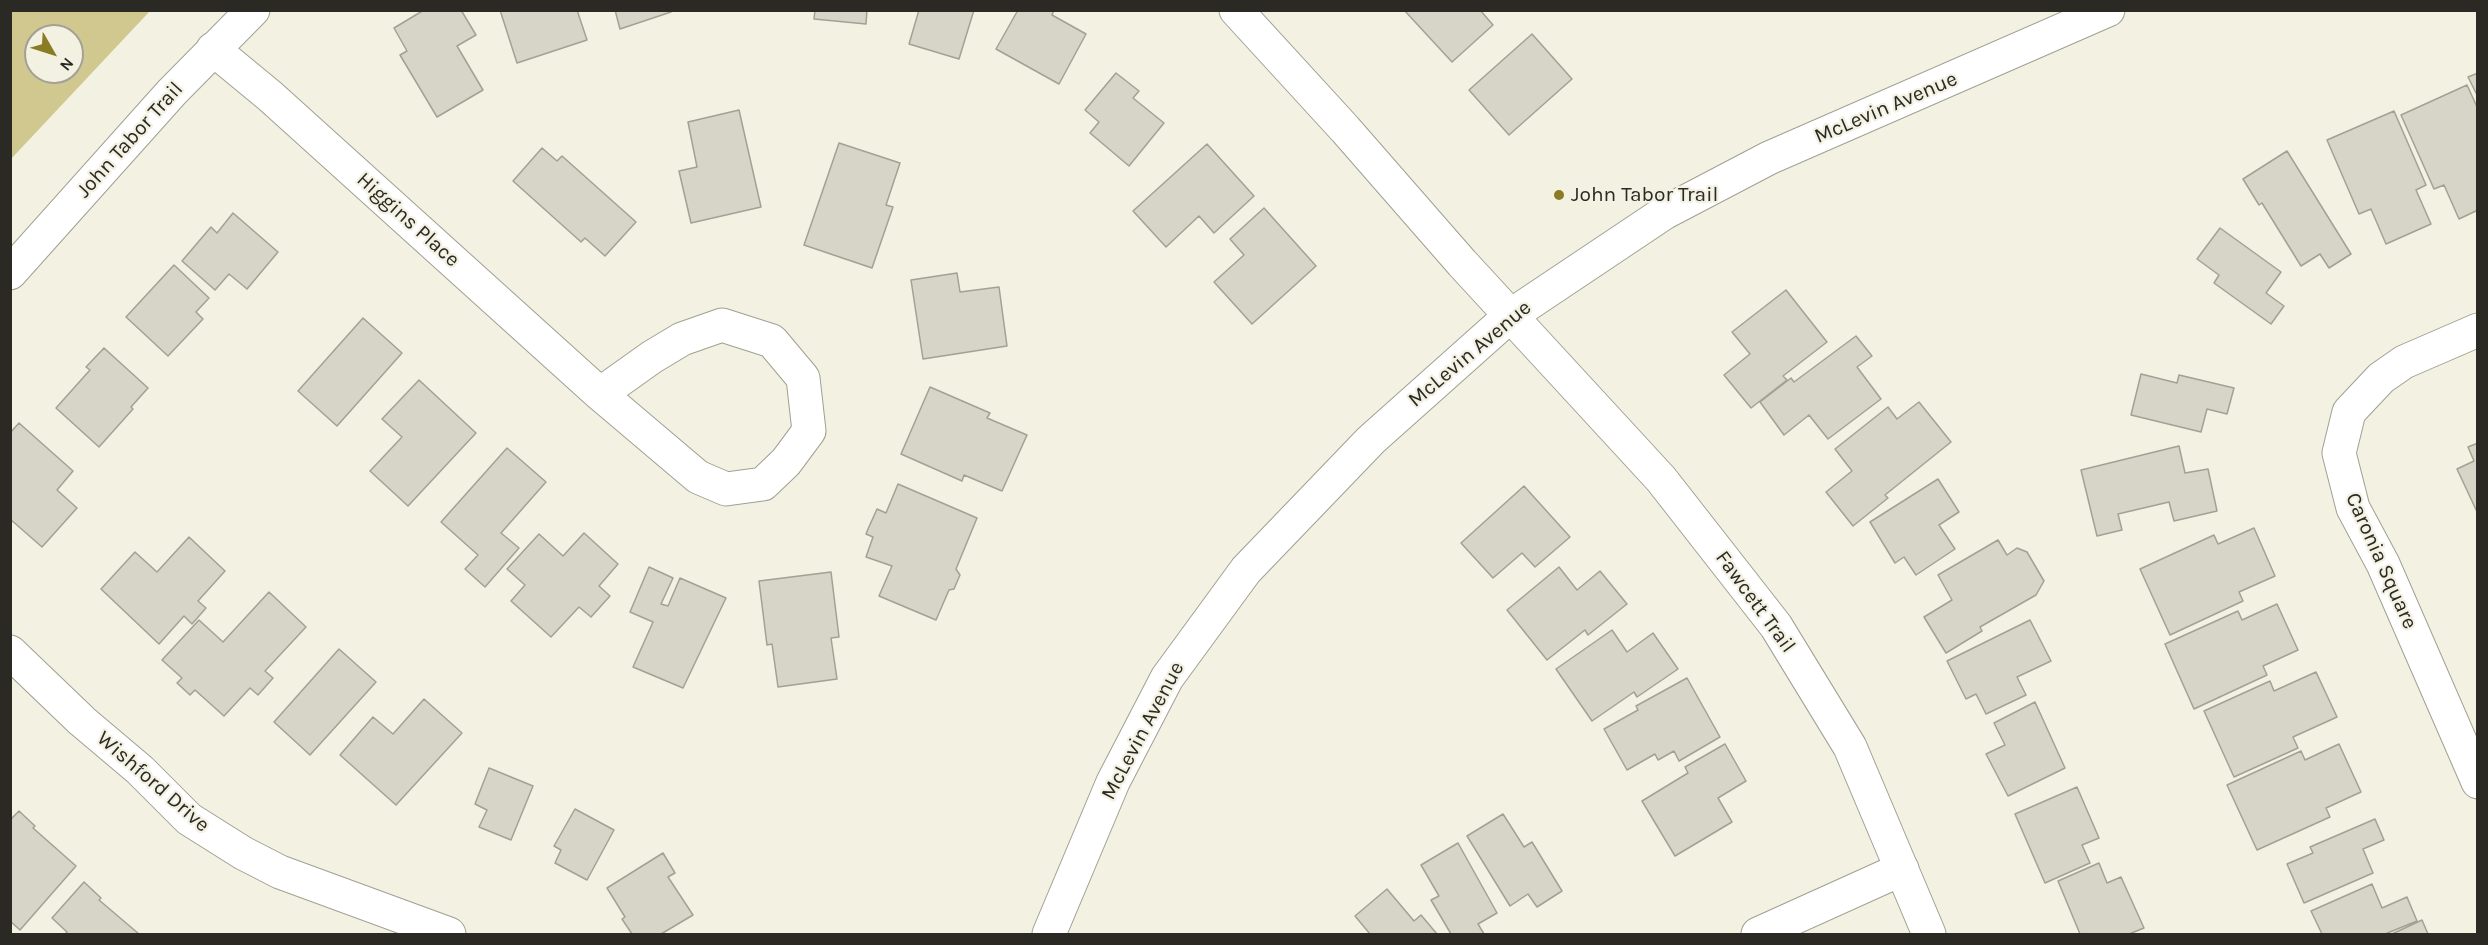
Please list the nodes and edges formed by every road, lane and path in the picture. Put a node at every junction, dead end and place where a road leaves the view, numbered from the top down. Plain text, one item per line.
1 (253, 10) edge
2 (1236, 10) edge
3 (2108, 10) edge
4 (213, 49) junction
5 (10, 273) edge
6 (1510, 316) junction
7 (2478, 330) edge
8 (600, 394) junction
9 (10, 652) edge
10 (2478, 782) edge
11 (1902, 869) junction
12 (449, 934) edge
13 (1049, 934) edge
14 (1758, 934) edge
15 (1929, 934) edge

1 - 4 street, John Tabor Trail
2 - 6 street
3 - 6 street, McLevin Avenue
4 - 5 street, John Tabor Trail
4 - 8 street, Higgins Place
6 - 11 street, Fawcett Trail
6 - 13 street, McLevin Avenue
7 - 10 street, Caronia Square
8 - 8 street, Higgins Place
9 - 12 street, Wishford Drive
11 - 14 street
11 - 15 street, Fawcett Trail

